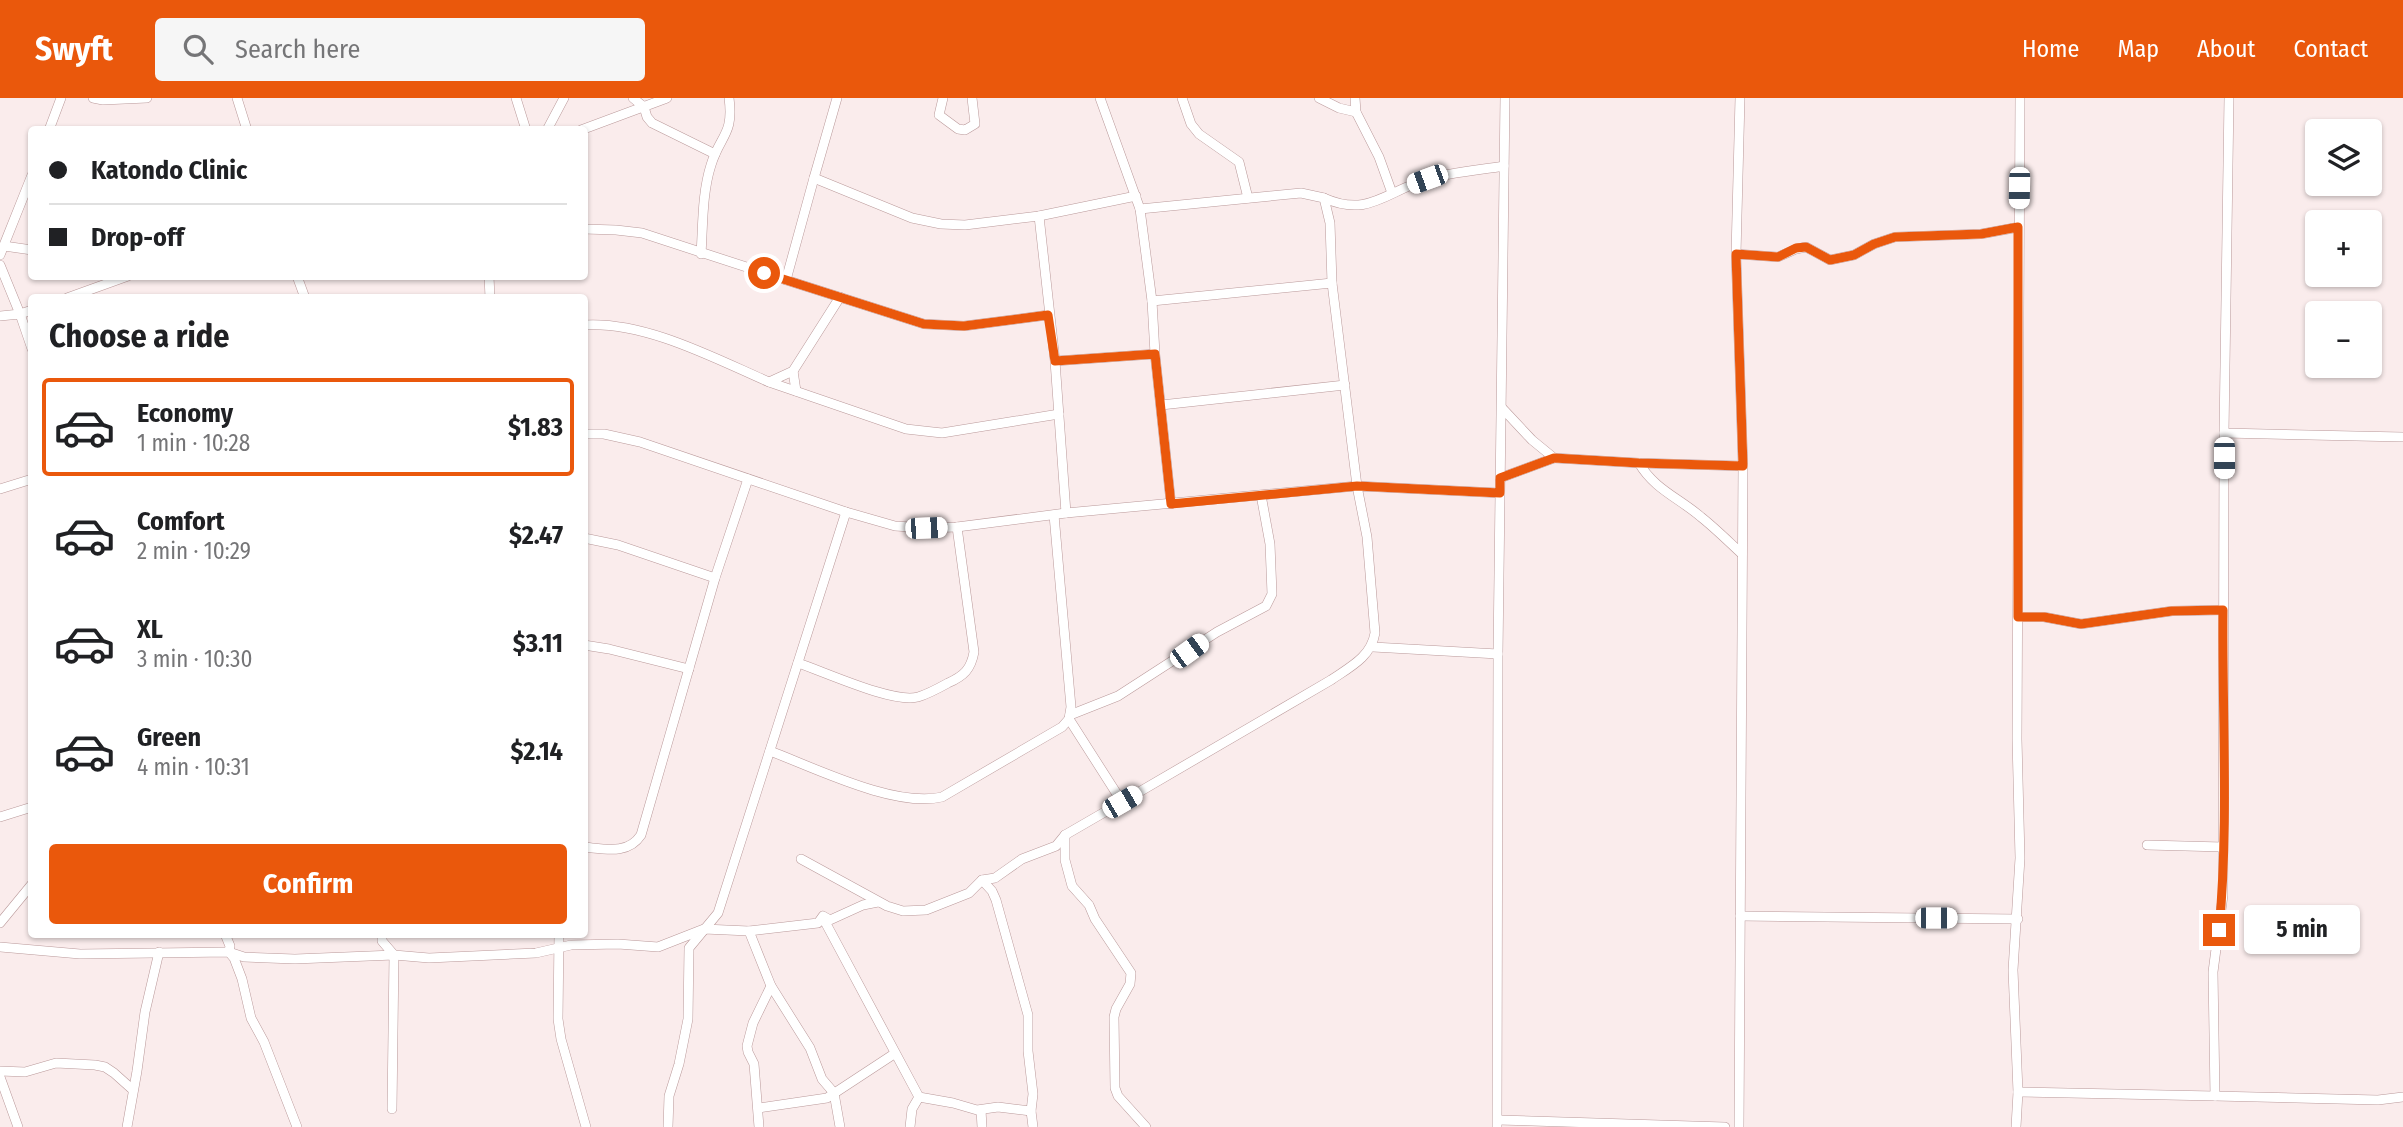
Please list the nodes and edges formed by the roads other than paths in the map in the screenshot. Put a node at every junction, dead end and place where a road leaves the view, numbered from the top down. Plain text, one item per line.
1 (61, 98) edge
2 (93, 98) edge
3 (148, 98) edge
4 (237, 98) edge
5 (516, 98) edge
6 (564, 98) edge
7 (633, 98) edge
8 (667, 98) edge
9 (729, 98) edge
10 (837, 98) edge
11 (943, 98) edge
12 (972, 98) edge
13 (1182, 98) edge
14 (1319, 98) edge
15 (1355, 98) edge
16 (1505, 98) edge
17 (1740, 98) edge
18 (2020, 98) edge
19 (2229, 98) edge
20 (1104, 101) edge
21 (644, 107) junction
22 (1356, 112) junction
23 (50, 126) edge
24 (246, 126) edge
25 (525, 126) edge
26 (549, 126) edge
27 (588, 127) edge
28 (715, 154) junction
29 (1504, 166) junction
30 (814, 178) junction
31 (28, 185) edge
32 (1392, 193) junction
33 (1136, 196) junction
34 (1248, 198) junction
35 (1324, 198) junction
36 (1342, 206) junction
37 (1140, 209) junction
38 (1039, 216) junction
39 (1330, 223) junction
40 (2018, 227) junction
41 (588, 229) edge
42 (28, 250) edge
43 (2, 251) edge
44 (701, 254) junction
45 (1736, 254) junction
46 (0, 265) edge
47 (117, 280) edge
48 (786, 280) junction
49 (1332, 283) junction
50 (78, 294) edge
51 (840, 297) junction
52 (1152, 301) junction
53 (28, 311) edge
54 (20, 314) junction
55 (1048, 315) junction
56 (0, 316) edge
57 (588, 325) edge
58 (28, 337) edge
59 (1155, 354) junction
60 (1055, 361) junction
61 (793, 370) junction
62 (769, 382) junction
63 (1345, 385) junction
64 (796, 391) junction
65 (1161, 405) junction
66 (1502, 408) junction
67 (1059, 414) junction
68 (2224, 433) junction
69 (588, 434) edge
70 (2403, 437) edge
71 (1554, 458) junction
72 (1639, 463) junction
73 (1743, 466) junction
74 (1500, 478) junction
75 (748, 479) junction
76 (28, 480) edge
77 (1357, 486) junction
78 (0, 489) edge
79 (1500, 493) junction
80 (1261, 495) junction
81 (1171, 504) junction
82 (846, 512) junction
83 (1066, 513) junction
84 (1054, 515) junction
85 (957, 527) junction
86 (588, 539) edge
87 (1742, 554) junction
88 (715, 578) junction
89 (2223, 610) junction
90 (2018, 617) junction
91 (588, 646) edge
92 (1373, 648) junction
93 (1498, 654) junction
94 (798, 663) junction
95 (689, 669) junction
96 (1069, 717) junction
97 (770, 751) junction
98 (1122, 802) junction
99 (28, 808) edge
100 (0, 817) edge
101 (1065, 835) junction
102 (2147, 845) dead end
103 (588, 847) edge
104 (2223, 847) junction
105 (801, 859) dead end
106 (982, 880) junction
107 (28, 889) edge
108 (878, 902) junction
109 (823, 916) junction
110 (1741, 916) junction
111 (2018, 919) junction
112 (0, 923) edge
113 (704, 929) junction
114 (749, 931) junction
115 (227, 938) edge
116 (382, 938) edge
117 (559, 938) edge
118 (0, 947) edge
119 (560, 947) junction
120 (159, 952) junction
121 (229, 952) junction
122 (394, 955) junction
123 (771, 986) junction
124 (894, 1054) junction
125 (0, 1071) edge
126 (0, 1077) edge
127 (133, 1090) junction
128 (2018, 1092) junction
129 (834, 1093) junction
130 (2215, 1096) junction
131 (919, 1097) junction
132 (2403, 1097) edge
133 (759, 1108) junction
134 (391, 1109) dead end
135 (981, 1110) junction
136 (1031, 1111) junction
137 (1497, 1124) edge
138 (18, 1127) edge
139 (127, 1127) edge
140 (296, 1127) edge
141 (586, 1127) edge
142 (668, 1127) edge
143 (760, 1127) edge
144 (841, 1127) edge
145 (910, 1127) edge
146 (982, 1127) edge
147 (1033, 1127) edge
148 (1146, 1127) edge
149 (1705, 1127) edge
150 (1725, 1127) edge
151 (1739, 1127) edge
152 (2016, 1127) edge

1 - 23 street
2 - 3 street
4 - 24 street
5 - 25 street
6 - 26 street
7 - 21 street
8 - 21 street
9 - 28 street
10 - 30 street
11 - 12 street
13 - 34 street
14 - 22 street
15 - 22 street
16 - 29 street
17 - 45 street
18 - 40 street
19 - 68 street
20 - 33 street
21 - 27 street
21 - 28 street
22 - 32 street
28 - 44 street
29 - 32 street
29 - 66 street
30 - 38 street
30 - 48 street
31 - 43 street
32 - 36 street
33 - 37 street
33 - 38 street
34 - 35 street
34 - 37 street
35 - 36 street
35 - 39 street
36 - 39 street
37 - 52 street
38 - 55 street
39 - 49 street
40 - 45 street
40 - 90 street
41 - 44 street
42 - 43 street
44 - 48 street
45 - 73 street
46 - 54 street
47 - 50 street
48 - 51 street
49 - 52 street
49 - 63 street
51 - 55 street
51 - 61 street
52 - 59 street
53 - 54 street
54 - 56 street
54 - 58 street
55 - 60 street
57 - 62 street
59 - 60 street
59 - 65 street
60 - 67 street
61 - 62 street
61 - 64 street
62 - 64 street
63 - 65 street
63 - 77 street
64 - 67 street
65 - 81 street
66 - 71 street
66 - 74 street
67 - 83 street
68 - 70 street
68 - 89 street
69 - 75 street
71 - 72 street
71 - 74 street
72 - 73 street
72 - 87 street
73 - 87 street
74 - 79 street
75 - 82 street
75 - 88 street
76 - 78 street
77 - 79 street
77 - 80 street
77 - 92 street
79 - 93 street
80 - 81 street
80 - 96 street
81 - 83 street
82 - 85 street
82 - 94 street
83 - 84 street
84 - 85 street
84 - 96 street
85 - 94 street
86 - 88 street
87 - 110 street
88 - 95 street
89 - 90 street
89 - 104 street
90 - 111 street
91 - 95 street
92 - 93 street
92 - 98 street
93 - 137 street
94 - 97 street
95 - 103 street
96 - 97 street
96 - 98 street
97 - 113 street
98 - 101 street
99 - 100 street
101 - 106 street
101 - 148 street
102 - 104 street
104 - 130 street
105 - 108 street
106 - 108 street
106 - 136 street
107 - 112 street
108 - 109 street
109 - 114 street
109 - 124 street
110 - 111 street
110 - 151 street
111 - 128 street
113 - 114 street
113 - 119 street
113 - 142 street
114 - 123 street
115 - 121 street
116 - 122 street
117 - 119 street
118 - 120 street
119 - 122 street
119 - 141 street
120 - 121 street
120 - 127 street
121 - 122 street
121 - 140 street
122 - 134 street
123 - 129 street
123 - 133 street
124 - 129 street
124 - 131 street
125 - 127 street
126 - 138 street
127 - 139 street
128 - 130 street
128 - 152 street
129 - 133 street
129 - 144 street
130 - 132 street
131 - 135 street
131 - 145 street
133 - 143 street
135 - 136 street
135 - 146 street
136 - 147 street
137 - 149 street
149 - 150 street

